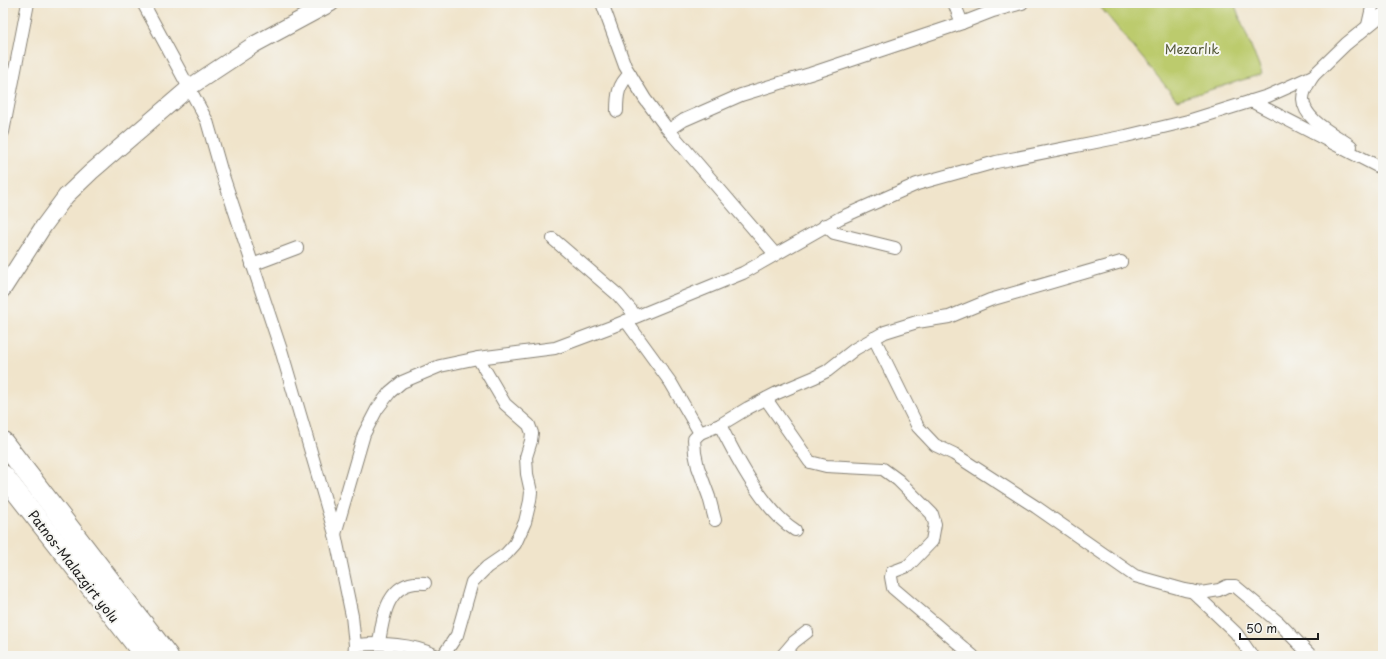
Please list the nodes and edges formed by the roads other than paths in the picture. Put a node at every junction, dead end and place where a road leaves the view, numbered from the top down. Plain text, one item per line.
1 (28, 3) edge
2 (143, 3) edge
3 (332, 3) edge
4 (602, 3) edge
5 (954, 3) edge
6 (1022, 3) edge
7 (1373, 3) edge
8 (1383, 14) edge
9 (962, 23) junction
10 (1368, 25) junction
11 (630, 74) junction
12 (1313, 76) junction
13 (190, 88) junction
14 (1251, 101) junction
15 (617, 111) dead end
16 (669, 130) junction
17 (3, 132) edge
18 (1383, 168) edge
19 (825, 226) junction
20 (553, 239) dead end
21 (296, 248) dead end
22 (895, 248) dead end
23 (775, 254) junction
24 (1121, 262) dead end
25 (252, 265) junction
26 (3, 289) edge
27 (631, 319) junction
28 (874, 338) junction
29 (478, 358) junction
30 (766, 399) junction
31 (720, 426) junction
32 (700, 433) junction
33 (3, 442) edge
34 (3, 475) edge
35 (715, 520) dead end
36 (795, 530) dead end
37 (335, 534) junction
38 (425, 583) dead end
39 (1192, 591) junction
40 (807, 632) dead end
41 (379, 643) junction
42 (354, 650) edge
43 (145, 656) edge
44 (168, 656) edge
45 (437, 656) edge
46 (442, 656) edge
47 (782, 656) edge
48 (973, 656) edge
49 (1252, 656) edge
50 (1311, 656) edge

1 - 17 street
2 - 13 street
3 - 13 street
4 - 11 street
5 - 9 street
6 - 9 street
7 - 10 street
8 - 10 street
9 - 16 street
10 - 12 street
11 - 15 street
11 - 16 street
12 - 14 street
12 - 18 street
13 - 25 street
13 - 26 street
14 - 18 street
14 - 19 street
16 - 23 street
19 - 22 street
19 - 23 street
20 - 27 street
21 - 25 street
23 - 27 street
24 - 28 street
25 - 37 street
27 - 29 street
27 - 32 street
28 - 30 street
28 - 39 street
29 - 37 street
29 - 46 street
30 - 31 street
30 - 48 street
31 - 32 street
31 - 36 street
32 - 35 street
33 - 44 main road
34 - 43 main road, Patnos-Malazgirt yolu
37 - 42 street
38 - 41 street
39 - 49 street
39 - 50 street
40 - 47 street
41 - 42 street
41 - 45 street

